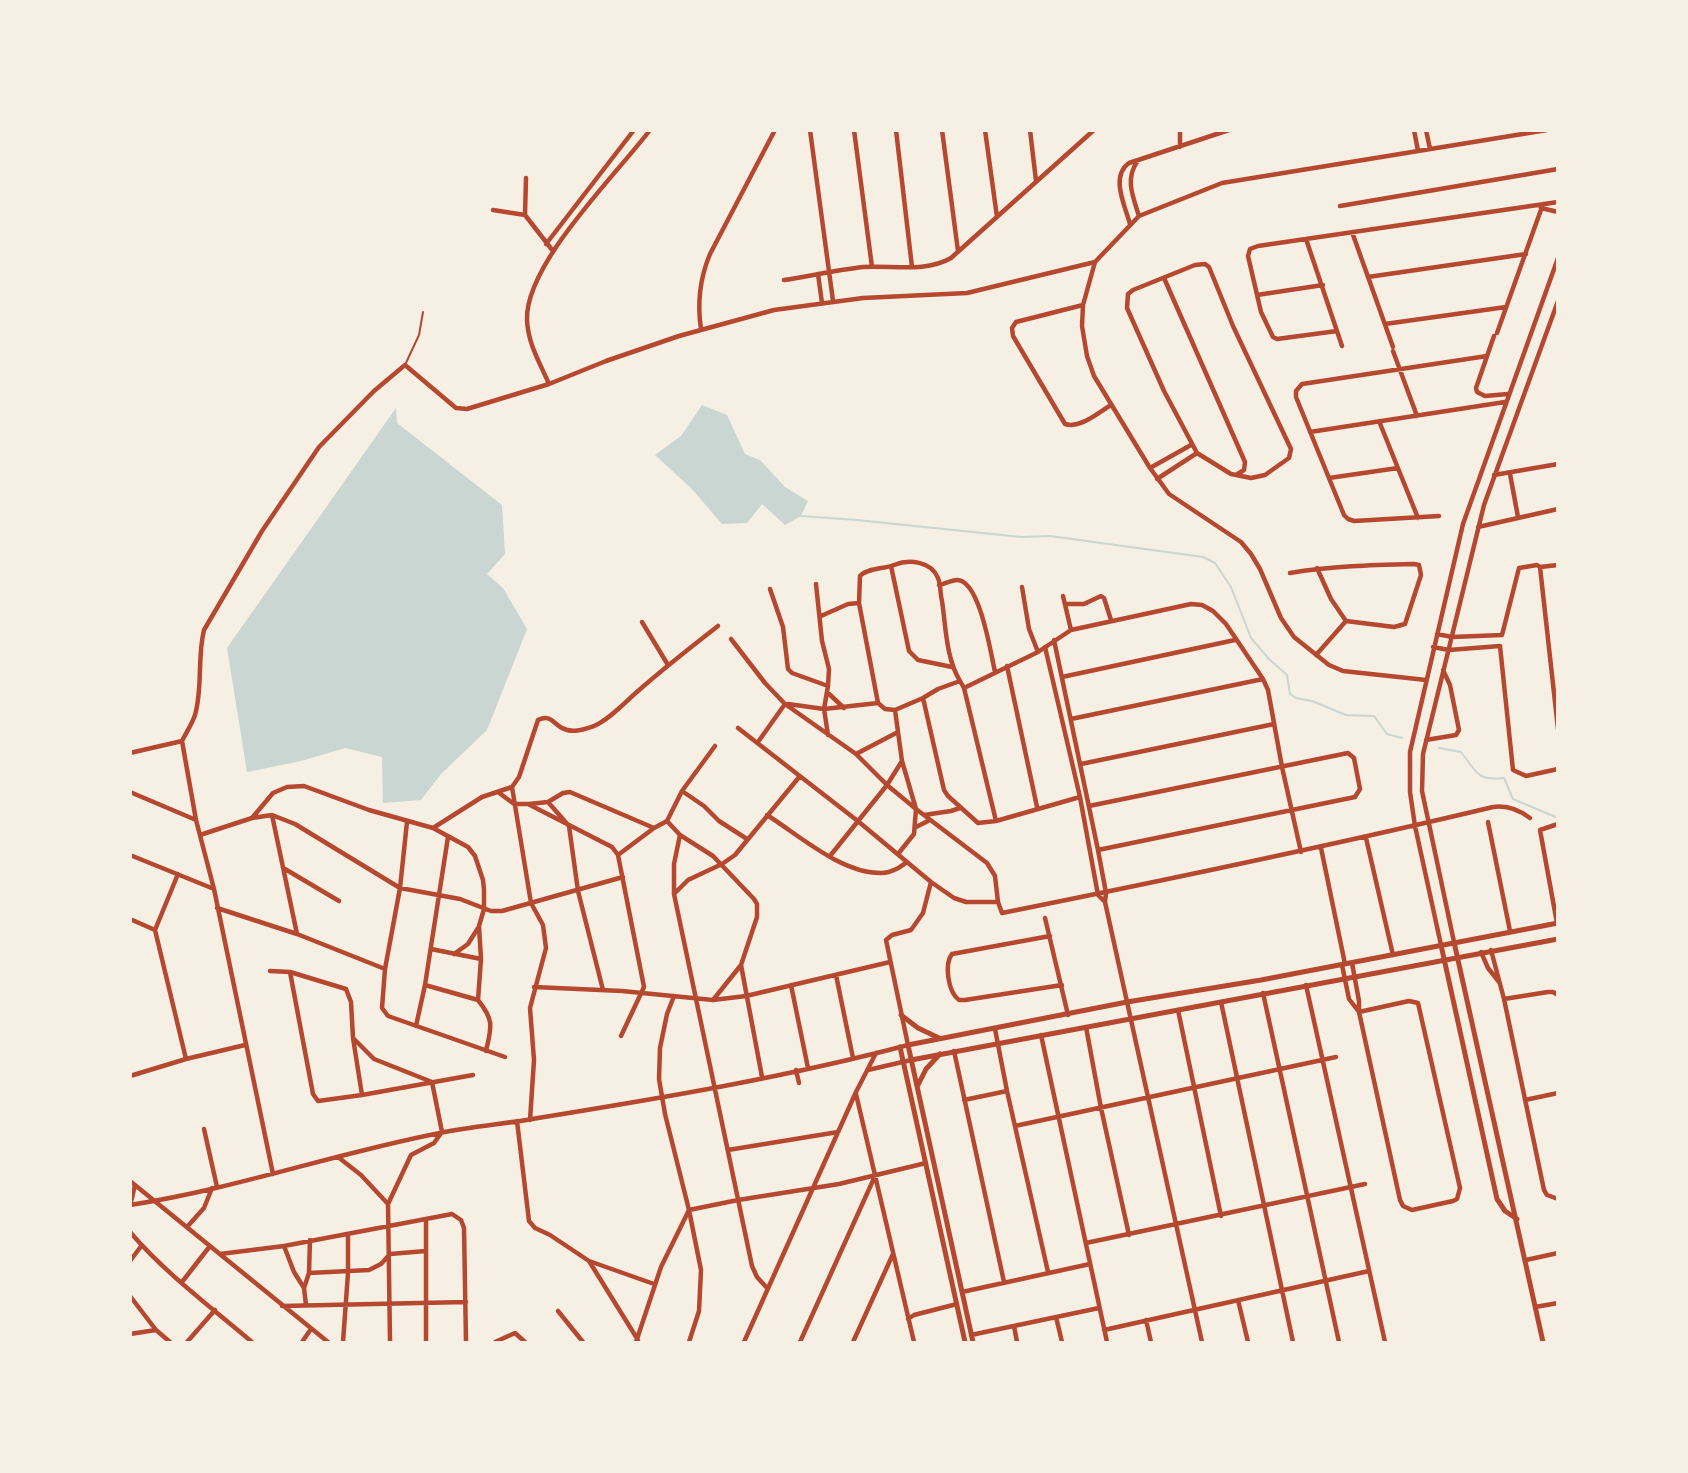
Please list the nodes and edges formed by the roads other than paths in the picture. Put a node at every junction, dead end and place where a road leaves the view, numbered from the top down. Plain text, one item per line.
1 (634, 130) edge
2 (650, 130) edge
3 (775, 130) edge
4 (810, 130) edge
5 (854, 130) edge
6 (896, 130) edge
7 (942, 130) edge
8 (985, 130) edge
9 (1030, 130) edge
10 (1094, 130) edge
11 (1180, 130) edge
12 (1229, 130) edge
13 (1414, 130) edge
14 (1426, 130) edge
15 (1546, 130) edge
16 (1180, 147) junction
17 (1430, 149) junction
18 (1418, 151) junction
19 (1137, 162) junction
20 (1557, 169) edge
21 (526, 178) dead end
22 (1036, 181) junction
23 (1557, 202) edge
24 (1340, 206) dead end
25 (1543, 206) junction
26 (492, 210) dead end
27 (1557, 212) edge
28 (525, 215) junction
29 (1138, 216) junction
30 (997, 217) junction
31 (1130, 224) junction
32 (1352, 232) junction
33 (1306, 239) junction
34 (546, 244) junction
35 (552, 251) junction
36 (958, 251) junction
37 (1526, 254) junction
38 (1557, 258) edge
39 (1095, 262) junction
40 (872, 267) junction
41 (912, 267) junction
42 (829, 272) junction
43 (818, 274) junction
44 (1368, 277) junction
45 (1164, 278) junction
46 (784, 280) dead end
47 (1323, 285) junction
48 (1257, 295) junction
49 (833, 301) junction
50 (1557, 301) edge
51 (822, 303) junction
52 (1083, 305) junction
53 (1506, 307) junction
54 (423, 312) dead end
55 (1385, 324) junction
56 (701, 329) junction
57 (1531, 329) junction
58 (1337, 331) junction
59 (1546, 333) junction
60 (1342, 346) dead end
61 (1487, 356) junction
62 (405, 365) junction
63 (1400, 370) junction
64 (549, 384) junction
65 (1508, 394) junction
66 (1505, 402) junction
67 (1111, 405) junction
68 (1417, 416) junction
69 (1379, 421) junction
70 (1310, 432) junction
71 (1191, 445) junction
72 (1197, 453) junction
73 (1557, 464) edge
74 (1150, 468) junction
75 (1398, 468) junction
76 (1510, 474) junction
77 (1235, 475) junction
78 (1494, 475) junction
79 (1329, 478) junction
80 (1157, 479) junction
81 (1557, 509) edge
82 (1439, 516) dead end
83 (1518, 517) junction
84 (1418, 518) junction
85 (1478, 527) junction
86 (1557, 565) edge
87 (891, 566) junction
88 (1540, 567) junction
89 (1317, 568) junction
90 (1290, 573) dead end
91 (816, 584) dead end
92 (939, 585) junction
93 (1022, 587) dead end
94 (770, 589) dead end
95 (1063, 596) dead end
96 (859, 603) junction
97 (1067, 604) junction
98 (821, 616) junction
99 (1111, 620) junction
100 (1346, 621) junction
101 (642, 622) dead end
102 (718, 626) dead end
103 (1071, 630) junction
104 (1437, 634) junction
105 (1452, 637) junction
106 (731, 639) dead end
107 (1054, 640) junction
108 (1234, 640) junction
109 (1433, 647) junction
110 (1046, 648) junction
111 (1449, 650) junction
112 (1038, 652) junction
113 (1316, 655) junction
114 (668, 665) junction
115 (1007, 666) junction
116 (952, 667) junction
117 (1443, 670) junction
118 (995, 672) junction
119 (1062, 677) junction
120 (1263, 679) junction
121 (1426, 680) junction
122 (960, 681) junction
123 (1553, 684) junction
124 (828, 686) junction
125 (964, 688) junction
126 (827, 693) junction
127 (1557, 694) edge
128 (923, 698) junction
129 (878, 703) junction
130 (785, 704) junction
131 (844, 708) junction
132 (824, 709) junction
133 (895, 710) junction
134 (1071, 719) junction
135 (1063, 721) junction
136 (1274, 724) junction
137 (738, 728) dead end
138 (1557, 729) edge
139 (898, 732) junction
140 (828, 735) junction
141 (1426, 740) junction
142 (182, 741) junction
143 (758, 742) junction
144 (715, 746) dead end
145 (130, 753) edge
146 (855, 754) junction
147 (902, 761) junction
148 (1081, 764) junction
149 (1282, 767) junction
150 (1557, 769) edge
151 (800, 776) junction
152 (887, 785) junction
153 (512, 787) junction
154 (682, 791) junction
155 (130, 792) edge
156 (498, 792) junction
157 (1080, 797) junction
158 (548, 802) junction
159 (514, 804) junction
160 (528, 804) junction
161 (1089, 806) junction
162 (1037, 807) junction
163 (960, 808) junction
164 (916, 809) junction
165 (1291, 810) junction
166 (272, 815) junction
167 (767, 815) junction
168 (924, 815) junction
169 (252, 818) junction
170 (1530, 818) dead end
171 (196, 820) junction
172 (930, 820) junction
173 (667, 821) junction
174 (996, 821) junction
175 (407, 822) junction
176 (859, 822) junction
177 (1488, 822) dead end
178 (1428, 823) junction
179 (1557, 824) edge
180 (569, 826) junction
181 (1415, 826) junction
182 (916, 827) junction
183 (433, 828) junction
184 (654, 828) junction
185 (200, 835) junction
186 (680, 835) junction
187 (448, 837) junction
188 (1366, 838) junction
189 (747, 839) junction
190 (1321, 848) junction
191 (1098, 850) junction
192 (1301, 852) junction
193 (898, 854) junction
194 (130, 855) edge
195 (618, 855) junction
196 (830, 856) junction
197 (907, 862) junction
198 (722, 864) junction
199 (285, 869) junction
200 (178, 874) junction
201 (623, 877) junction
202 (931, 882) junction
203 (400, 888) junction
204 (214, 889) junction
205 (578, 891) junction
206 (1106, 893) junction
207 (674, 894) junction
208 (1098, 895) junction
209 (439, 896) junction
210 (339, 901) dead end
211 (998, 902) junction
212 (1104, 902) junction
213 (531, 903) junction
214 (217, 908) junction
215 (484, 909) junction
216 (1045, 918) dead end
217 (130, 919) edge
218 (1557, 923) edge
219 (479, 926) junction
220 (155, 930) junction
221 (1510, 931) junction
222 (297, 934) junction
223 (1050, 936) junction
224 (1557, 939) edge
225 (1454, 942) junction
226 (1441, 945) junction
227 (431, 949) junction
228 (1491, 950) junction
229 (1481, 952) junction
230 (454, 954) junction
231 (1393, 955) junction
232 (1458, 957) junction
233 (481, 959) junction
234 (1445, 959) junction
235 (890, 962) junction
236 (1346, 964) junction
237 (741, 966) junction
238 (385, 969) junction
239 (270, 971) dead end
240 (290, 972) junction
241 (836, 975) junction
242 (1354, 976) junction
243 (1344, 978) junction
244 (1500, 984) junction
245 (425, 985) junction
246 (791, 985) junction
247 (1062, 985) junction
248 (1306, 986) junction
249 (534, 987) junction
250 (603, 990) junction
251 (642, 993) junction
252 (1263, 993) junction
253 (1557, 995) edge
254 (674, 996) junction
255 (746, 996) junction
256 (696, 998) junction
257 (1504, 999) junction
258 (478, 1000) junction
259 (713, 1000) junction
260 (1127, 1002) junction
261 (1221, 1002) junction
262 (1178, 1010) junction
263 (1359, 1012) junction
264 (901, 1015) junction
265 (1068, 1015) junction
266 (1131, 1019) junction
267 (416, 1026) junction
268 (1086, 1027) junction
269 (995, 1029) junction
270 (1041, 1035) junction
271 (621, 1036) dead end
272 (353, 1038) junction
273 (941, 1038) junction
274 (998, 1043) junction
275 (245, 1045) junction
276 (908, 1045) junction
277 (900, 1047) junction
278 (486, 1051) junction
279 (954, 1051) junction
280 (876, 1053) junction
281 (940, 1054) junction
282 (505, 1057) dead end
283 (1336, 1057) dead end
284 (853, 1058) junction
285 (186, 1059) junction
286 (911, 1060) junction
287 (1322, 1060) junction
288 (904, 1062) junction
289 (808, 1068) junction
290 (1279, 1069) junction
291 (796, 1070) junction
292 (868, 1070) junction
293 (473, 1075) dead end
294 (130, 1076) edge
295 (762, 1077) junction
296 (1237, 1078) junction
297 (432, 1083) junction
298 (799, 1083) dead end
299 (715, 1086) junction
300 (917, 1087) junction
301 (1194, 1087) junction
302 (1007, 1091) junction
303 (856, 1092) junction
304 (1557, 1093) edge
305 (362, 1095) junction
306 (661, 1096) junction
307 (1147, 1097) junction
308 (964, 1100) junction
309 (1525, 1100) junction
310 (1101, 1108) junction
311 (1059, 1117) junction
312 (530, 1119) junction
313 (517, 1121) junction
314 (1015, 1126) junction
315 (204, 1129) dead end
316 (442, 1132) junction
317 (838, 1132) junction
318 (728, 1150) junction
319 (338, 1157) junction
320 (926, 1163) junction
321 (273, 1174) junction
322 (875, 1176) junction
323 (130, 1181) edge
324 (1365, 1184) dead end
325 (135, 1185) junction
326 (1351, 1187) junction
327 (215, 1188) junction
328 (813, 1188) junction
329 (1308, 1197) junction
330 (1557, 1199) edge
331 (738, 1200) junction
332 (156, 1201) junction
333 (388, 1204) junction
334 (131, 1205) edge
335 (1264, 1206) junction
336 (689, 1210) junction
337 (1221, 1216) junction
338 (426, 1219) junction
339 (1517, 1219) junction
340 (1176, 1225) junction
341 (390, 1226) junction
342 (187, 1227) junction
343 (130, 1232) edge
344 (348, 1234) junction
345 (1129, 1235) junction
346 (310, 1240) junction
347 (1086, 1243) junction
348 (142, 1245) junction
349 (210, 1246) junction
350 (284, 1246) junction
351 (426, 1251) junction
352 (1557, 1253) edge
353 (220, 1254) junction
354 (390, 1254) junction
355 (893, 1254) junction
356 (1526, 1260) junction
357 (130, 1261) edge
358 (589, 1261) junction
359 (1090, 1264) junction
360 (1369, 1271) junction
361 (1048, 1272) junction
362 (348, 1273) junction
363 (309, 1274) junction
364 (1325, 1281) junction
365 (182, 1282) junction
366 (1004, 1282) junction
367 (654, 1284) junction
368 (304, 1288) junction
369 (767, 1288) junction
370 (1282, 1291) junction
371 (962, 1292) junction
372 (130, 1296) edge
373 (1238, 1300) junction
374 (466, 1302) junction
375 (426, 1303) junction
376 (1557, 1303) edge
377 (346, 1304) junction
378 (389, 1304) junction
379 (957, 1304) junction
380 (306, 1305) junction
381 (282, 1306) junction
382 (1535, 1307) junction
383 (1099, 1308) junction
384 (214, 1310) junction
385 (1195, 1310) junction
386 (558, 1311) dead end
387 (1056, 1317) junction
388 (908, 1319) junction
389 (1146, 1320) junction
390 (1014, 1326) junction
391 (311, 1329) junction
392 (156, 1330) junction
393 (1104, 1330) junction
394 (130, 1334) edge
395 (971, 1335) junction
396 (170, 1342) edge
397 (187, 1342) edge
398 (252, 1342) edge
399 (302, 1342) edge
400 (328, 1342) edge
401 (343, 1342) edge
402 (390, 1342) edge
403 (426, 1342) edge
404 (466, 1342) edge
405 (495, 1342) edge
406 (525, 1342) edge
407 (583, 1342) edge
408 (638, 1342) edge
409 (689, 1342) edge
410 (744, 1342) edge
411 (800, 1342) edge
412 (853, 1342) edge
413 (914, 1342) edge
414 (965, 1342) edge
415 (973, 1342) edge
416 (1017, 1342) edge
417 (1062, 1342) edge
418 (1107, 1342) edge
419 (1151, 1342) edge
420 (1202, 1342) edge
421 (1248, 1342) edge
422 (1293, 1342) edge
423 (1339, 1342) edge
424 (1384, 1342) edge
425 (1543, 1342) edge

1 - 34 street
2 - 35 street
3 - 56 street
4 - 42 street
5 - 40 street
6 - 41 street
7 - 36 street
8 - 30 street
9 - 22 street
10 - 22 street
11 - 16 street
12 - 16 street
13 - 18 street
14 - 17 street
15 - 17 street
16 - 19 street
17 - 18 street
18 - 29 street
19 - 29 street
19 - 31 street
20 - 24 street
21 - 28 street
22 - 30 street
23 - 25 street
25 - 27 street
25 - 32 street
25 - 37 street
26 - 28 street
28 - 34 street
29 - 31 street
30 - 36 street
31 - 39 street
32 - 33 street
32 - 44 street
33 - 47 street
33 - 48 street
34 - 35 street
35 - 64 street
36 - 41 street
37 - 44 street
37 - 53 street
38 - 57 street
39 - 49 street
39 - 52 street
40 - 41 street
40 - 42 street
42 - 43 street
42 - 49 street
43 - 46 street
43 - 51 street
44 - 55 street
45 - 71 street
45 - 77 street
45 - 77 street
47 - 48 street
47 - 58 street
48 - 58 street
49 - 51 street
50 - 59 street
51 - 56 street
52 - 67 street
52 - 67 street
53 - 55 street
53 - 61 street
54 - 62 lane
55 - 63 street
56 - 64 street
57 - 59 street
57 - 65 street
58 - 60 street
59 - 78 street
61 - 63 street
61 - 65 street
62 - 64 street
62 - 142 street
63 - 68 street
63 - 70 street
65 - 66 street
66 - 68 street
66 - 104 street
67 - 74 street
68 - 69 street
69 - 70 street
69 - 75 street
70 - 79 street
71 - 72 street
71 - 74 street
72 - 77 street
72 - 80 street
73 - 76 street
74 - 80 street
75 - 79 street
75 - 84 street
76 - 78 street
76 - 83 street
78 - 85 street
79 - 84 street
80 - 113 street
81 - 83 street
82 - 84 street
83 - 85 street
85 - 105 street
86 - 88 street
87 - 92 street
87 - 96 street
87 - 116 street
88 - 105 street
88 - 123 street
89 - 90 street
89 - 100 street
89 - 100 street
91 - 98 street
92 - 116 street
92 - 118 street
93 - 112 street
94 - 124 street
95 - 97 street
96 - 98 street
96 - 129 street
97 - 99 street
97 - 103 street
98 - 124 street
99 - 103 street
99 - 108 street
100 - 113 street
101 - 114 street
102 - 114 street
103 - 107 street
104 - 105 street
104 - 109 street
105 - 111 street
106 - 130 street
107 - 110 street
107 - 119 street
108 - 119 street
108 - 120 street
109 - 111 street
109 - 121 street
110 - 112 street
110 - 135 street
111 - 117 street
111 - 150 street
112 - 115 street
113 - 121 street
114 - 153 street
115 - 118 street
115 - 162 street
116 - 122 street
117 - 141 street
117 - 141 street
118 - 125 street
119 - 134 street
120 - 134 street
120 - 136 street
121 - 181 street
122 - 125 street
122 - 128 street
123 - 127 street
123 - 138 street
124 - 126 street
125 - 174 street
126 - 131 street
126 - 132 street
128 - 133 street
128 - 163 street
129 - 131 street
129 - 133 street
130 - 132 street
130 - 140 street
130 - 143 street
131 - 132 street
132 - 140 street
133 - 139 street
134 - 135 street
134 - 148 street
135 - 157 street
136 - 148 street
136 - 149 street
137 - 143 street
139 - 146 street
139 - 147 street
140 - 146 street
141 - 178 street
142 - 145 street
142 - 171 street
143 - 151 street
144 - 154 street
146 - 152 street
147 - 152 street
147 - 164 street
148 - 161 street
149 - 161 street
149 - 165 street
149 - 165 street
151 - 167 street
151 - 176 street
152 - 164 street
152 - 176 street
153 - 156 street
153 - 159 street
154 - 173 street
154 - 189 street
155 - 171 street
156 - 159 street
156 - 183 street
157 - 162 street
157 - 208 street
158 - 160 street
158 - 180 street
158 - 184 street
159 - 160 street
159 - 213 street
160 - 180 street
161 - 191 street
162 - 174 street
163 - 168 street
163 - 174 street
164 - 168 street
164 - 182 street
165 - 191 street
165 - 192 street
166 - 169 street
166 - 199 street
166 - 203 street
167 - 189 street
167 - 196 street
168 - 172 street
169 - 175 street
169 - 185 street
170 - 178 street
171 - 185 street
172 - 182 street
172 - 211 street
173 - 184 street
173 - 186 street
175 - 183 street
175 - 203 street
176 - 193 street
176 - 196 street
177 - 221 street
178 - 181 street
178 - 225 street
179 - 218 street
180 - 195 street
180 - 205 street
181 - 188 street
181 - 226 street
182 - 193 street
183 - 187 street
184 - 195 street
185 - 204 street
186 - 198 street
186 - 207 street
187 - 209 street
187 - 215 street
188 - 190 street
188 - 231 street
189 - 198 street
190 - 192 street
190 - 236 street
191 - 206 street
192 - 206 street
193 - 197 street
194 - 200 street
195 - 201 street
196 - 197 street
197 - 202 street
198 - 207 street
198 - 237 street
199 - 210 street
199 - 222 street
200 - 204 street
200 - 220 street
201 - 205 street
201 - 251 street
202 - 211 street
202 - 235 street
203 - 209 street
203 - 238 street
204 - 214 street
205 - 213 street
205 - 250 street
206 - 208 street
206 - 212 street
207 - 256 street
208 - 211 street
208 - 212 street
209 - 215 street
209 - 227 street
212 - 260 street
213 - 215 street
213 - 249 street
214 - 222 street
214 - 275 street
215 - 219 street
216 - 223 street
217 - 220 street
218 - 221 street
219 - 230 street
219 - 233 street
220 - 285 street
221 - 225 street
222 - 238 street
223 - 247 street
223 - 247 street
224 - 228 street
225 - 226 street
225 - 232 street
226 - 231 street
226 - 234 street
227 - 230 street
227 - 245 street
228 - 229 street
228 - 244 street
229 - 232 street
229 - 244 street
230 - 233 street
231 - 236 street
232 - 234 street
232 - 339 street
233 - 258 street
234 - 242 street
234 - 339 street
235 - 241 street
235 - 264 street
236 - 242 street
236 - 243 street
236 - 260 street
237 - 255 street
237 - 259 street
238 - 267 street
239 - 240 street
240 - 272 street
240 - 305 street
241 - 246 street
241 - 284 street
242 - 243 street
242 - 263 street
243 - 248 street
243 - 263 street
244 - 257 street
245 - 258 street
245 - 267 street
246 - 255 street
246 - 289 street
247 - 265 street
248 - 252 street
248 - 287 street
249 - 250 street
249 - 312 street
250 - 251 street
251 - 254 street
251 - 271 street
252 - 261 street
252 - 290 street
253 - 257 street
254 - 256 street
254 - 306 street
255 - 259 street
255 - 295 street
256 - 259 street
256 - 299 street
257 - 309 street
258 - 278 street
260 - 265 street
260 - 266 street
261 - 262 street
261 - 296 street
262 - 266 street
262 - 301 street
263 - 263 street
264 - 273 street
264 - 276 street
265 - 269 street
266 - 268 street
266 - 307 street
267 - 278 street
268 - 270 street
268 - 310 street
269 - 273 street
269 - 274 street
270 - 274 street
270 - 311 street
272 - 297 street
272 - 305 street
273 - 276 street
274 - 279 street
274 - 302 street
275 - 285 street
275 - 321 street
276 - 277 street
276 - 286 street
277 - 280 street
277 - 288 street
278 - 282 street
279 - 281 street
279 - 308 street
280 - 284 street
280 - 292 street
281 - 286 street
281 - 300 street
283 - 287 street
284 - 289 street
285 - 294 street
286 - 288 street
286 - 300 street
287 - 290 street
287 - 326 street
288 - 292 street
288 - 320 street
289 - 291 street
290 - 296 street
290 - 329 street
291 - 295 street
291 - 298 street
292 - 303 street
293 - 297 street
295 - 299 street
296 - 301 street
296 - 335 street
297 - 305 street
297 - 316 street
299 - 306 street
299 - 318 street
300 - 371 street
301 - 307 street
301 - 337 street
302 - 308 street
302 - 314 street
303 - 317 street
303 - 322 street
304 - 309 street
306 - 312 street
306 - 336 street
307 - 310 street
307 - 340 street
308 - 366 street
309 - 330 street
310 - 311 street
310 - 345 street
311 - 314 street
311 - 347 street
312 - 313 street
313 - 316 street
313 - 358 street
314 - 361 street
315 - 327 street
316 - 319 street
316 - 333 street
317 - 318 street
317 - 328 street
318 - 331 street
319 - 321 street
319 - 333 street
320 - 322 street
320 - 379 street
321 - 327 street
322 - 328 street
322 - 355 street
322 - 411 street
323 - 325 street
324 - 326 street
325 - 332 street
325 - 334 street
326 - 329 street
326 - 360 street
327 - 332 street
327 - 342 street
328 - 331 street
328 - 369 street
329 - 335 street
329 - 364 street
331 - 336 street
331 - 369 street
332 - 334 street
332 - 342 street
333 - 341 street
335 - 337 street
335 - 370 street
336 - 367 street
336 - 409 street
337 - 340 street
338 - 341 street
338 - 351 street
338 - 374 street
339 - 356 street
340 - 345 street
340 - 385 street
341 - 344 street
341 - 354 street
342 - 349 street
343 - 348 street
344 - 346 street
344 - 362 street
345 - 347 street
346 - 350 street
346 - 363 street
347 - 359 street
348 - 357 street
348 - 365 street
349 - 353 street
349 - 365 street
350 - 353 street
350 - 368 street
351 - 354 street
351 - 375 street
352 - 356 street
353 - 381 street
354 - 362 street
354 - 378 street
355 - 388 street
355 - 412 street
356 - 382 street
358 - 367 street
358 - 408 street
359 - 361 street
359 - 383 street
360 - 364 street
360 - 424 street
361 - 366 street
362 - 363 street
362 - 377 street
363 - 368 street
364 - 370 street
364 - 423 street
365 - 384 street
366 - 371 street
367 - 408 street
368 - 380 street
369 - 410 street
370 - 373 street
370 - 422 street
371 - 395 street
372 - 392 street
373 - 385 street
373 - 421 street
374 - 375 street
374 - 404 street
375 - 378 street
375 - 403 street
376 - 382 street
377 - 378 street
377 - 380 street
377 - 401 street
378 - 402 street
379 - 388 street
379 - 414 street
380 - 381 street
381 - 391 street
382 - 425 street
383 - 387 street
383 - 393 street
384 - 397 street
384 - 398 street
385 - 389 street
385 - 420 street
386 - 407 street
387 - 390 street
387 - 417 street
388 - 413 street
389 - 393 street
389 - 419 street
390 - 395 street
390 - 416 street
391 - 399 street
391 - 400 street
392 - 394 street
392 - 396 street
393 - 418 street
395 - 415 street
405 - 406 street

